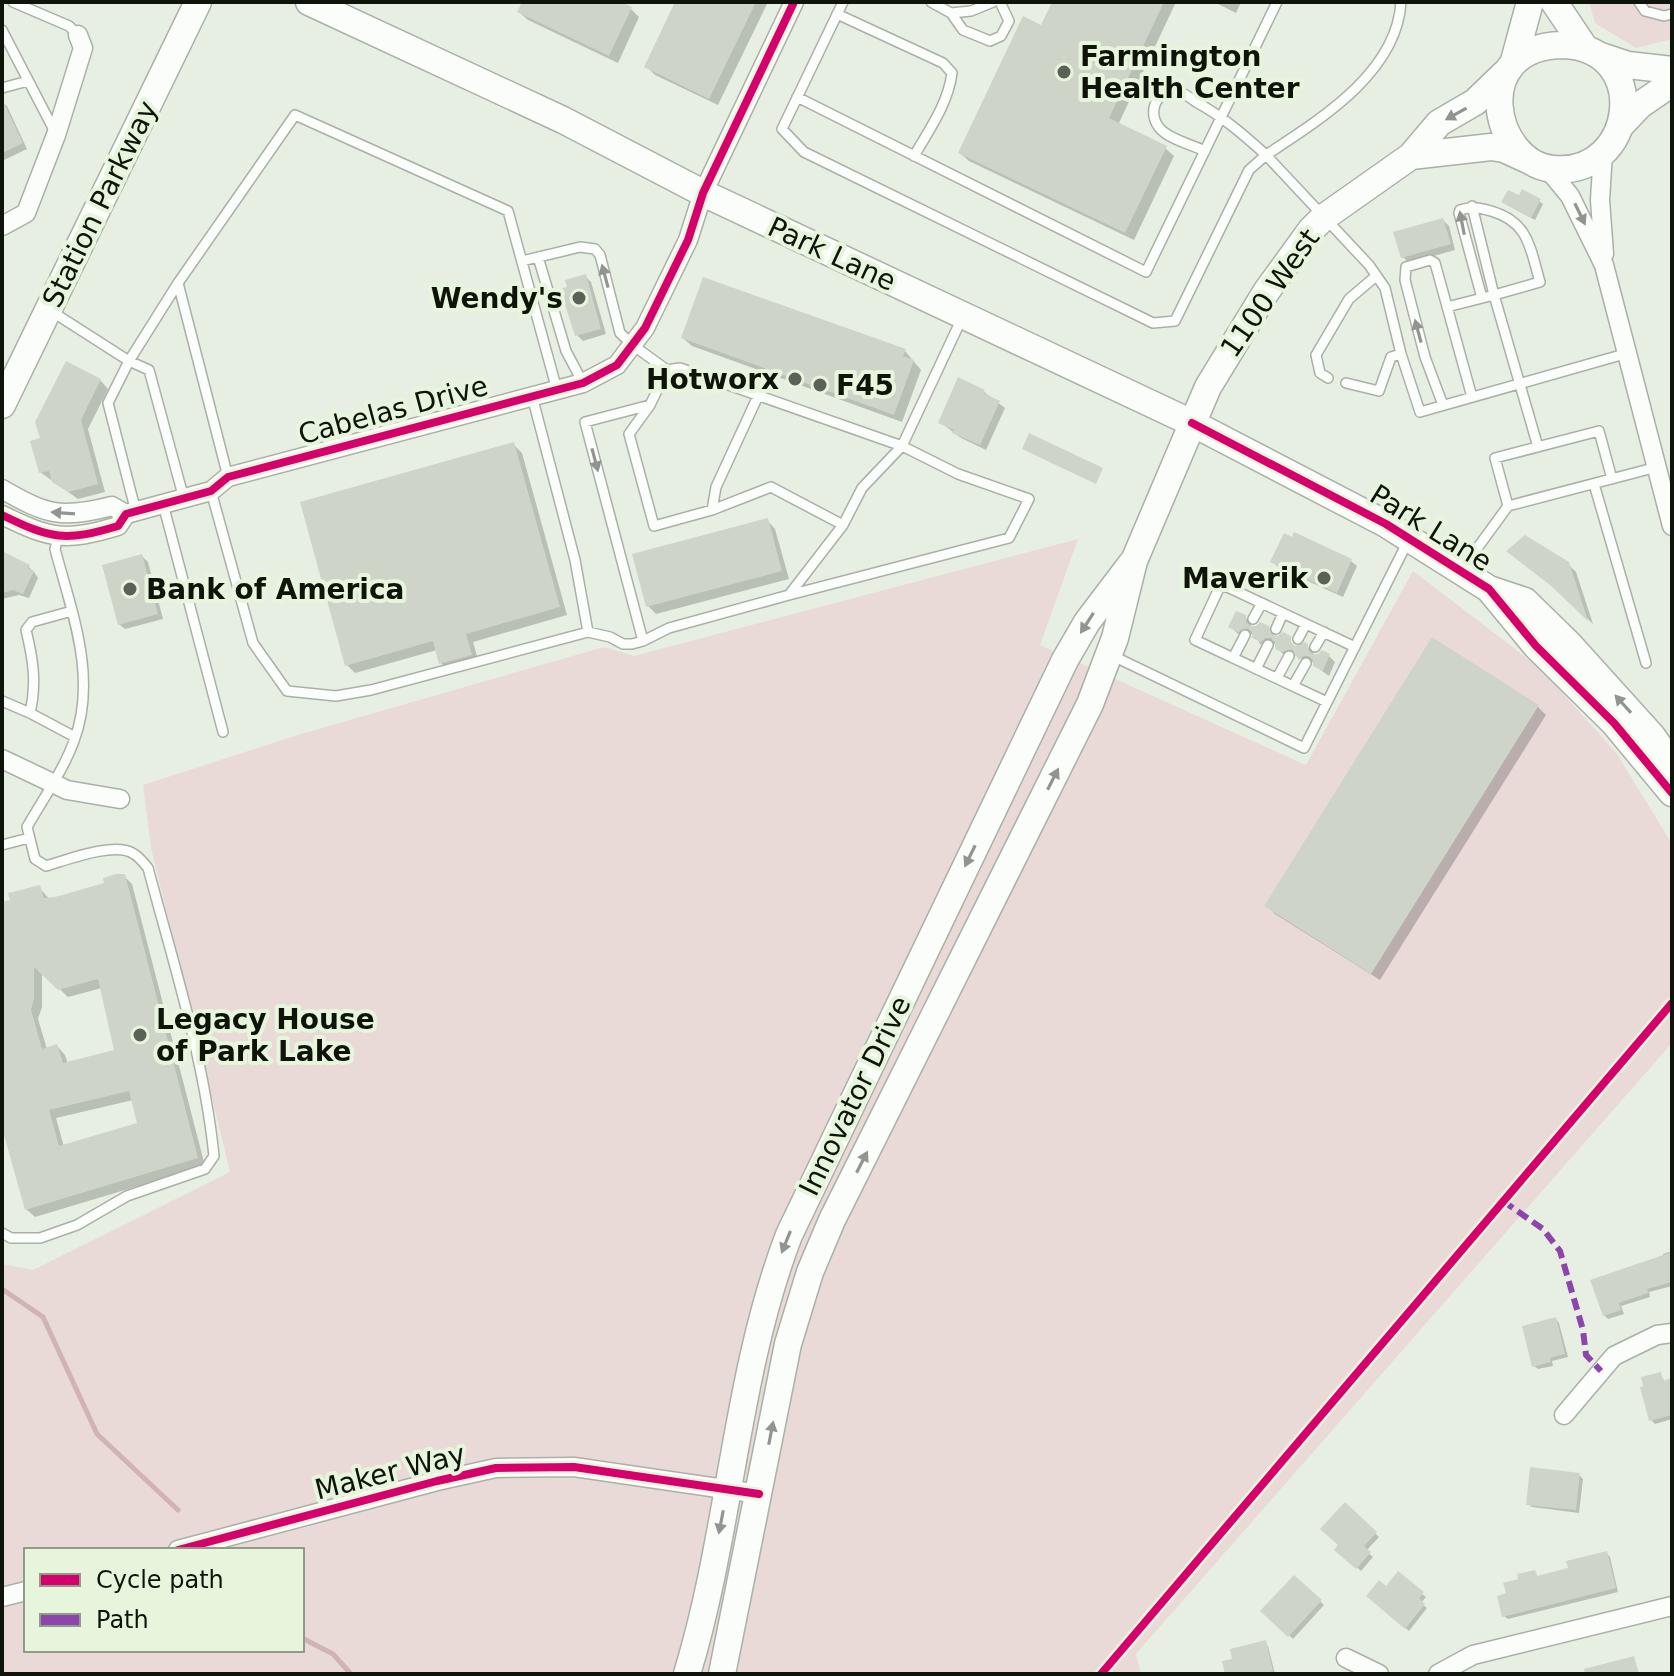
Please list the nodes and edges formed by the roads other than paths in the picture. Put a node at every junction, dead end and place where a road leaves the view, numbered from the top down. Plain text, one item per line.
1 (13, 2) edge
2 (198, 2) edge
3 (309, 2) edge
4 (794, 2) edge
5 (843, 2) edge
6 (931, 2) edge
7 (993, 2) edge
8 (1000, 2) edge
9 (1277, 2) edge
10 (1401, 2) edge
11 (1530, 2) edge
12 (1554, 2) edge
13 (1639, 2) edge
14 (951, 13) junction
15 (837, 14) junction
16 (1672, 14) edge
17 (2, 30) edge
18 (78, 35) joint
19 (1593, 52) junction
20 (1509, 67) junction
21 (1672, 70) edge
22 (28, 81) junction
23 (1672, 83) edge
24 (2, 88) edge
25 (797, 97) junction
26 (1222, 116) junction
27 (1621, 125) junction
28 (56, 135) junction
29 (1205, 151) junction
30 (1603, 152) junction
31 (1266, 155) junction
32 (914, 156) junction
33 (1411, 156) junction
34 (1538, 164) junction
35 (703, 193) junction
36 (1472, 206) junction
37 (1323, 218) junction
38 (2, 226) edge
39 (538, 257) junction
40 (522, 261) junction
41 (1604, 265) junction
42 (1376, 276) junction
43 (178, 283) junction
44 (1494, 295) junction
45 (1482, 298) junction
46 (1447, 307) junction
47 (49, 309) junction
48 (963, 315) junction
49 (634, 346) junction
50 (1628, 353) junction
51 (1401, 354) junction
52 (129, 361) junction
53 (667, 370) junction
54 (1328, 378) dead end
55 (1521, 382) junction
56 (583, 383) junction
57 (1346, 383) dead end
58 (557, 390) junction
59 (532, 396) junction
60 (758, 396) junction
61 (1472, 397) junction
62 (2, 405) edge
63 (650, 405) junction
64 (1443, 405) junction
65 (1192, 423) junction
66 (902, 446) junction
67 (1538, 447) junction
68 (1657, 467) junction
69 (228, 477) junction
70 (1612, 479) junction
71 (1594, 484) junction
72 (2, 489) edge
73 (211, 491) junction
74 (184, 499) junction
75 (163, 504) junction
76 (1508, 506) junction
77 (712, 510) junction
78 (131, 513) junction
79 (2, 515) edge
80 (843, 525) junction
81 (1672, 526) edge
82 (58, 537) junction
83 (1410, 538) junction
84 (1134, 561) junction
85 (1461, 571) junction
86 (1489, 589) junction
87 (789, 595) junction
88 (1262, 603) junction
89 (72, 611) junction
90 (1283, 613) junction
91 (1253, 619) dead end
92 (1306, 624) junction
93 (1276, 629) dead end
94 (588, 632) junction
95 (1324, 632) junction
96 (1245, 635) dead end
97 (1298, 639) dead end
98 (643, 641) junction
99 (1268, 645) dead end
100 (1315, 647) dead end
101 (1355, 647) junction
102 (1108, 654) junction
103 (1289, 656) dead end
104 (1233, 658) junction
105 (1306, 663) dead end
106 (1646, 663) dead end
107 (1256, 669) junction
108 (1277, 678) junction
109 (1293, 686) junction
110 (2, 701) edge
111 (1327, 702) junction
112 (30, 713) junction
113 (223, 732) dead end
114 (75, 737) junction
115 (1662, 737) edge
116 (2, 759) edge
117 (1672, 764) edge
118 (52, 783) junction
119 (1672, 793) edge
120 (120, 799) dead end
121 (29, 838) junction
122 (2, 845) edge
123 (2, 1233) edge
124 (1672, 1333) edge
125 (1564, 1415) dead end
126 (727, 1489) junction
127 (759, 1494) junction
128 (186, 1548) edge
129 (24, 1592) edge
130 (2, 1597) edge
131 (1672, 1606) edge
132 (1346, 1658) dead end
133 (687, 1674) edge
134 (722, 1674) edge
135 (1379, 1674) edge
136 (1438, 1674) edge

1 - 18 lane
2 - 47 main road, Station Parkway
3 - 35 main road, Park Lane
4 - 35 street, Cabelas Drive
5 - 15 lane
6 - 14 lane
7 - 14 lane
8 - 14 lane
9 - 26 lane
10 - 31 lane
11 - 20 main road
12 - 19 main road
13 - 16 lane
15 - 25 lane
15 - 32 lane
17 - 22 lane
18 - 28 street
19 - 20 main road
19 - 21 main road
19 - 27 main road
20 -> 33 main road, 1100 West
20 - 34 main road
22 - 24 lane
22 - 28 lane
23 - 27 main road
25 - 31 lane
25 - 32 lane
26 - 29 lane
26 - 29 lane
26 - 31 lane
27 - 30 main road
28 - 38 street
29 - 32 lane
30 - 34 main road
30 - 41 street
31 - 37 lane
33 - 34 main road, 1100 West
33 - 37 main road, 1100 West
34 -> 41 street
35 - 48 main road, Park Lane
35 - 49 street, Cabelas Drive
36 - 44 lane
36 - 44 lane
45 -> 36 lane
37 - 42 lane
37 - 65 main road, 1100 West
39 - 40 lane
49 -> 39 lane
39 - 56 lane
40 - 43 lane
40 - 58 lane
41 - 50 street
42 - 51 lane
42 - 54 lane
43 - 52 lane
43 - 69 lane
44 - 45 lane
44 - 55 lane
45 - 46 lane
46 - 61 lane
64 -> 46 lane
47 - 52 lane
47 - 62 main road, Station Parkway
48 - 65 main road, Park Lane
48 - 66 lane
49 - 53 lane
49 - 56 street, Cabelas Drive
50 - 55 lane
50 - 68 street
51 - 57 lane
51 - 64 lane
52 - 74 lane
52 - 78 lane
53 - 60 lane
53 - 63 lane
55 - 61 lane
55 - 67 lane
56 - 58 street, Cabelas Drive
58 - 59 street, Cabelas Drive
59 - 69 street, Cabelas Drive
59 - 94 lane
60 - 66 lane
60 - 77 lane
61 - 64 lane
63 - 77 lane
63 -> 98 lane
65 - 83 main road, Park Lane
65 - 84 main road, Innovator Drive
66 - 80 lane
66 - 87 lane
67 - 70 lane
67 - 76 lane
68 - 70 lane
68 - 81 street
69 - 73 street, Cabelas Drive
70 - 71 lane
71 - 76 lane
71 - 106 lane
78 -> 72 street, Cabelas Drive
73 - 74 street, Cabelas Drive
73 - 94 lane
74 - 75 street, Cabelas Drive
75 - 78 street, Cabelas Drive
75 - 113 lane
76 - 85 lane
77 - 80 lane
78 - 82 street, Cabelas Drive
79 - 82 street, Cabelas Drive
80 - 87 lane
82 - 89 lane
83 - 85 main road, Park Lane
83 - 101 lane
84 - 102 main road, Innovator Drive
84 -> 126 main road, Innovator Drive
85 - 86 main road, Park Lane
115 -> 86 main road
86 - 119 main road, Park Lane
87 - 98 lane
88 - 90 lane
88 - 91 lane
88 - 104 lane
89 - 112 lane
89 - 114 lane
90 - 92 lane
90 - 93 lane
92 - 95 lane
92 - 97 lane
94 - 98 lane
95 - 100 lane
95 - 101 lane
96 - 104 lane
99 - 107 lane
101 - 111 lane
102 - 111 lane
127 -> 102 main road, Innovator Drive
103 - 108 lane
104 - 107 lane
105 - 109 lane
107 - 108 lane
108 - 109 lane
109 - 111 lane
110 - 112 lane
112 - 114 lane
114 - 118 lane
115 - 117 main road
116 - 118 street
118 - 120 street
118 - 121 lane
121 - 122 lane
121 - 123 lane
124 - 125 street
126 - 127 street, Maker Way
126 - 128 street, Maker Way
126 -> 133 main road, Innovator Drive
127 - 134 main road, Innovator Drive
129 - 130 street
131 - 136 street
132 - 135 street

